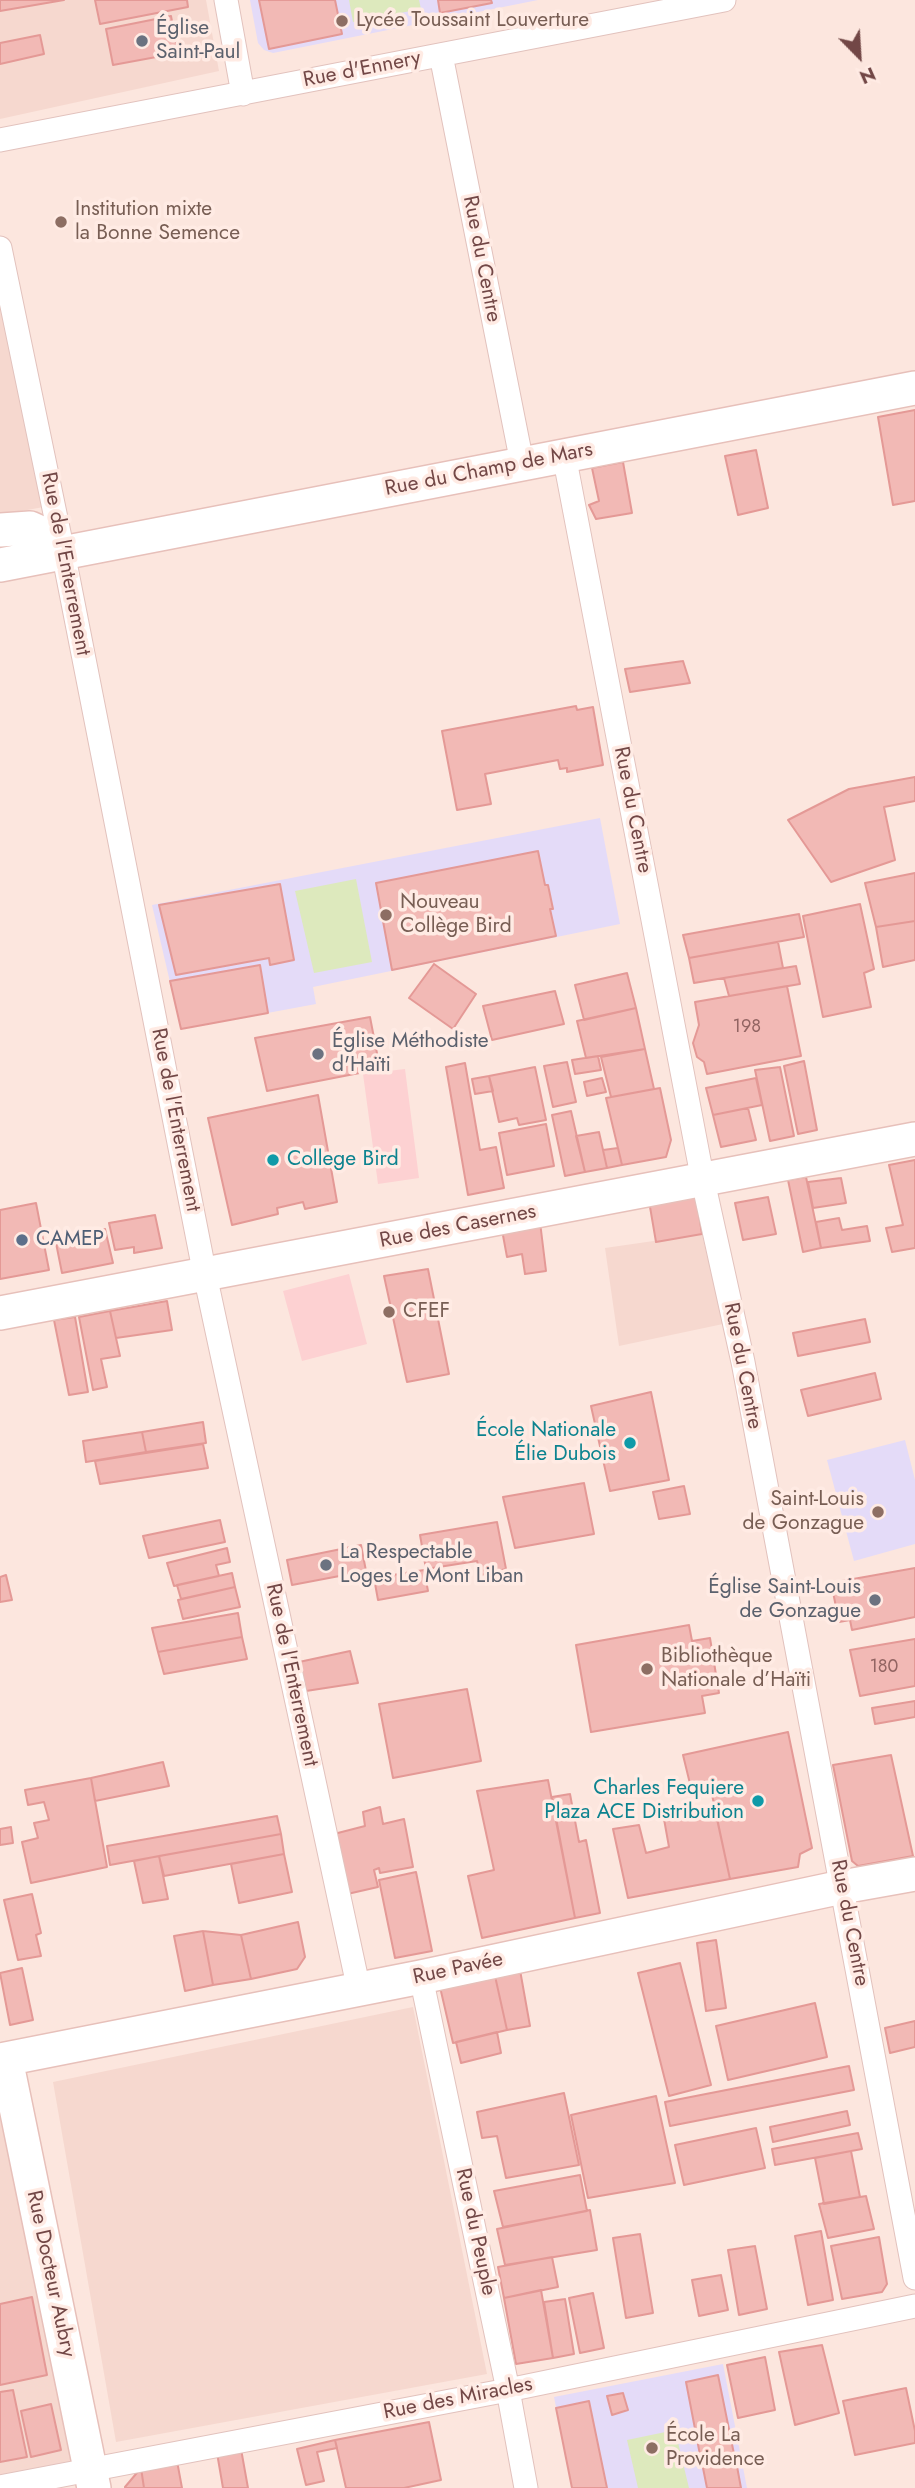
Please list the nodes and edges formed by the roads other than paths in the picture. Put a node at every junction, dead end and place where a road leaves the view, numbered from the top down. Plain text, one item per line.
1 (226, 0) edge
2 (724, 0) edge
3 (642, 8) edge
4 (441, 55) junction
5 (243, 94) junction
6 (0, 140) edge
7 (0, 248) edge
8 (915, 388) edge
9 (564, 455) junction
10 (522, 463) junction
11 (0, 530) edge
12 (63, 552) junction
13 (0, 565) edge
14 (915, 1139) edge
15 (703, 1181) junction
16 (205, 1275) junction
17 (0, 1313) edge
18 (915, 1874) edge
19 (842, 1887) junction
20 (421, 1977) junction
21 (359, 1990) junction
22 (3, 2060) edge
23 (915, 2278) edge
24 (915, 2306) edge
25 (508, 2390) junction
26 (92, 2478) edge
27 (0, 2487) edge
28 (526, 2488) edge

1 - 5 street
2 - 3 street, Rue d'Ennery
3 - 4 street, Rue d'Ennery
4 - 5 street, Rue d'Ennery
4 - 10 street, Rue du Centre
5 - 6 street, Rue d'Ennery
7 - 12 street, Rue de l'Enterrement
8 - 9 main road, Rue du Champ de Mars
9 - 10 main road, Rue du Champ de Mars
9 - 15 street, Rue du Centre
10 - 12 main road, Rue du Champ de Mars
11 - 12 main road
12 - 13 main road, Rue du Champ de Mars
12 - 16 street, Rue de l'Enterrement
14 - 15 main road, Rue des Casernes
15 - 16 main road, Rue des Casernes
15 - 19 street, Rue du Centre
16 - 17 main road, Rue des Casernes
16 - 21 street, Rue de l'Enterrement
18 - 19 main road, Rue Pavée
19 - 20 main road, Rue Pavée
19 - 23 street, Rue du Centre
20 - 21 main road, Rue Pavée
20 - 25 street, Rue du Peuple
21 - 22 main road, Rue Pavée
22 - 26 main road, Rue Docteur Aubry
24 - 25 street, Rue des Miracles
25 - 26 street, Rue des Miracles
25 - 28 street, Rue du Peuple
26 - 27 street, Rue des Miracles

